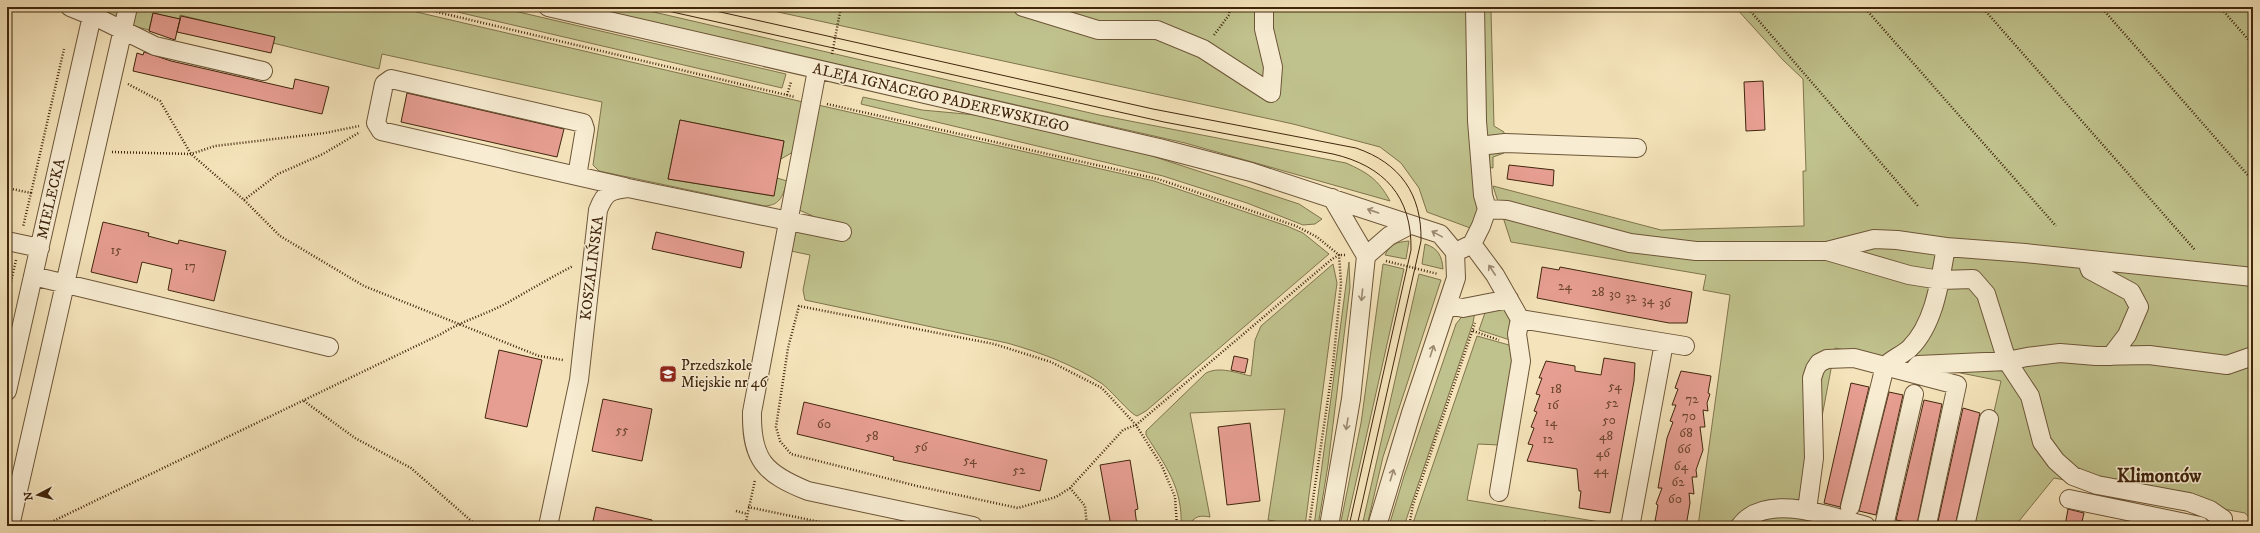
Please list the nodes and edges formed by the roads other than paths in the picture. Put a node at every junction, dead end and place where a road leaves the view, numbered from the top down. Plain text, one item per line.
1 (70, 7) edge
2 (128, 7) edge
3 (548, 7) edge
4 (1022, 7) edge
5 (1264, 7) edge
6 (1475, 7) edge
7 (92, 12) edge
8 (122, 30) junction
9 (817, 70) junction
10 (263, 71) dead end
11 (1479, 146) junction
12 (1637, 148) dead end
13 (577, 176) junction
14 (628, 188) junction
15 (1332, 198) junction
16 (1487, 209) junction
17 (787, 220) junction
18 (1410, 225) junction
19 (842, 232) dead end
20 (7, 241) edge
21 (1472, 244) junction
22 (1946, 247) junction
23 (40, 248) junction
24 (1827, 251) junction
25 (1455, 252) junction
26 (1366, 256) junction
27 (2087, 261) junction
28 (33, 276) junction
29 (2253, 277) edge
30 (1940, 280) junction
31 (65, 284) junction
32 (1509, 299) junction
33 (1447, 305) junction
34 (1520, 319) junction
35 (1664, 343) junction
36 (1685, 346) dead end
37 (329, 347) dead end
38 (2111, 356) junction
39 (2253, 356) edge
40 (2007, 361) junction
41 (10, 365) edge
42 (1885, 366) junction
43 (1912, 372) junction
44 (7, 392) edge
45 (1914, 394) dead end
46 (1989, 418) dead end
47 (1499, 492) dead end
48 (2069, 499) dead end
49 (1850, 507) dead end
50 (1807, 510) junction
51 (1630, 522) dead end
52 (1927, 524) dead end
53 (10, 526) edge
54 (548, 526) edge
55 (973, 526) edge
56 (1329, 526) edge
57 (1377, 526) edge
58 (1740, 526) edge
59 (1866, 526) edge
60 (1884, 526) edge
61 (1965, 526) edge
62 (2200, 526) edge
63 (2222, 526) edge

1 - 7 street
2 - 8 street
3 - 9 street, ALEJA IGNACEGO PADEREWSKIEGO
4 - 5 street
6 - 11 street
7 - 8 street
7 - 23 street, MIELECKA
8 - 10 street
8 - 31 street
9 - 15 street, ALEJA IGNACEGO PADEREWSKIEGO
9 - 17 street
11 - 12 street
11 - 16 street
13 - 13 street
13 - 14 street
14 - 17 street, KOSZALIŃSKA
14 - 54 street, KOSZALIŃSKA
18 -> 15 street, ALEJA IGNACEGO PADEREWSKIEGO
15 - 26 street
16 - 21 street
16 - 24 street
17 - 19 street, KOSZALIŃSKA
17 - 55 street
25 -> 18 street, ALEJA IGNACEGO PADEREWSKIEGO
18 - 26 street
20 - 23 street
21 - 25 street
32 -> 21 street
22 - 24 street
22 - 27 street
22 - 30 street
23 - 28 street, MIELECKA
24 - 30 street
25 - 33 street
26 -> 56 street
27 - 29 street
27 - 38 street
28 - 31 street
28 - 41 street, MIELECKA
30 - 40 street
30 - 42 street
31 - 37 street
31 - 53 street
32 - 33 street
32 - 34 street
57 -> 33 street
34 - 35 street
34 - 47 street
35 - 36 street
35 - 51 street
38 - 39 street
38 - 40 street
40 - 43 street
40 - 63 street
41 - 44 street, MIELECKA
42 - 43 street
42 - 49 street
42 - 50 street
43 - 52 street
45 - 60 street
46 - 61 street
48 - 62 street
50 - 58 street
50 - 59 street

